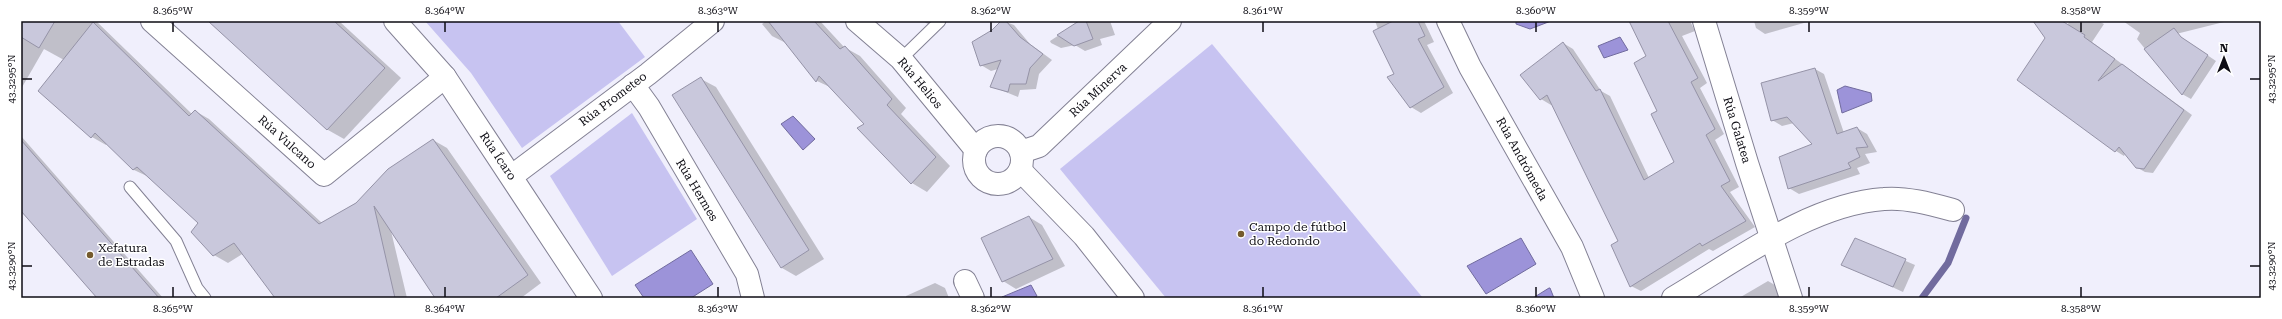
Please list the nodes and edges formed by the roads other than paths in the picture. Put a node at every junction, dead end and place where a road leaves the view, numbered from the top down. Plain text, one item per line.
1 (152, 21) edge
2 (395, 21) edge
3 (713, 21) edge
4 (857, 21) edge
5 (940, 21) edge
6 (1170, 21) edge
7 (1448, 21) edge
8 (1704, 21) edge
9 (900, 59) junction
10 (445, 77) junction
11 (633, 85) junction
12 (976, 150) junction
13 (1020, 161) junction
14 (512, 176) junction
15 (130, 187) dead end
16 (1953, 210) dead end
17 (1772, 239) junction
18 (205, 298) edge
19 (591, 298) edge
20 (753, 298) edge
21 (1134, 298) edge
22 (1593, 298) edge
23 (1673, 298) edge
24 (1791, 298) edge

1 - 10 street, Rúa Vulcano
2 - 10 street, Rúa Ícaro
3 - 11 street, Rúa Prometeo
4 - 9 street, Rúa Helios
5 - 9 lane
6 - 13 street, Rúa Minerva
7 - 22 street, Rúa Andrómeda
8 - 17 street, Rúa Galatea
9 - 12 street, Rúa Helios
10 - 14 street, Rúa Ícaro
11 - 14 street, Rúa Prometeo
11 - 20 street, Rúa Hermes
12 - 13 street
12 - 13 street
13 - 21 street
14 - 19 street, Rúa Ícaro
15 - 18 lane
16 - 17 street
17 - 23 street
17 - 24 street, Rúa Galatea

